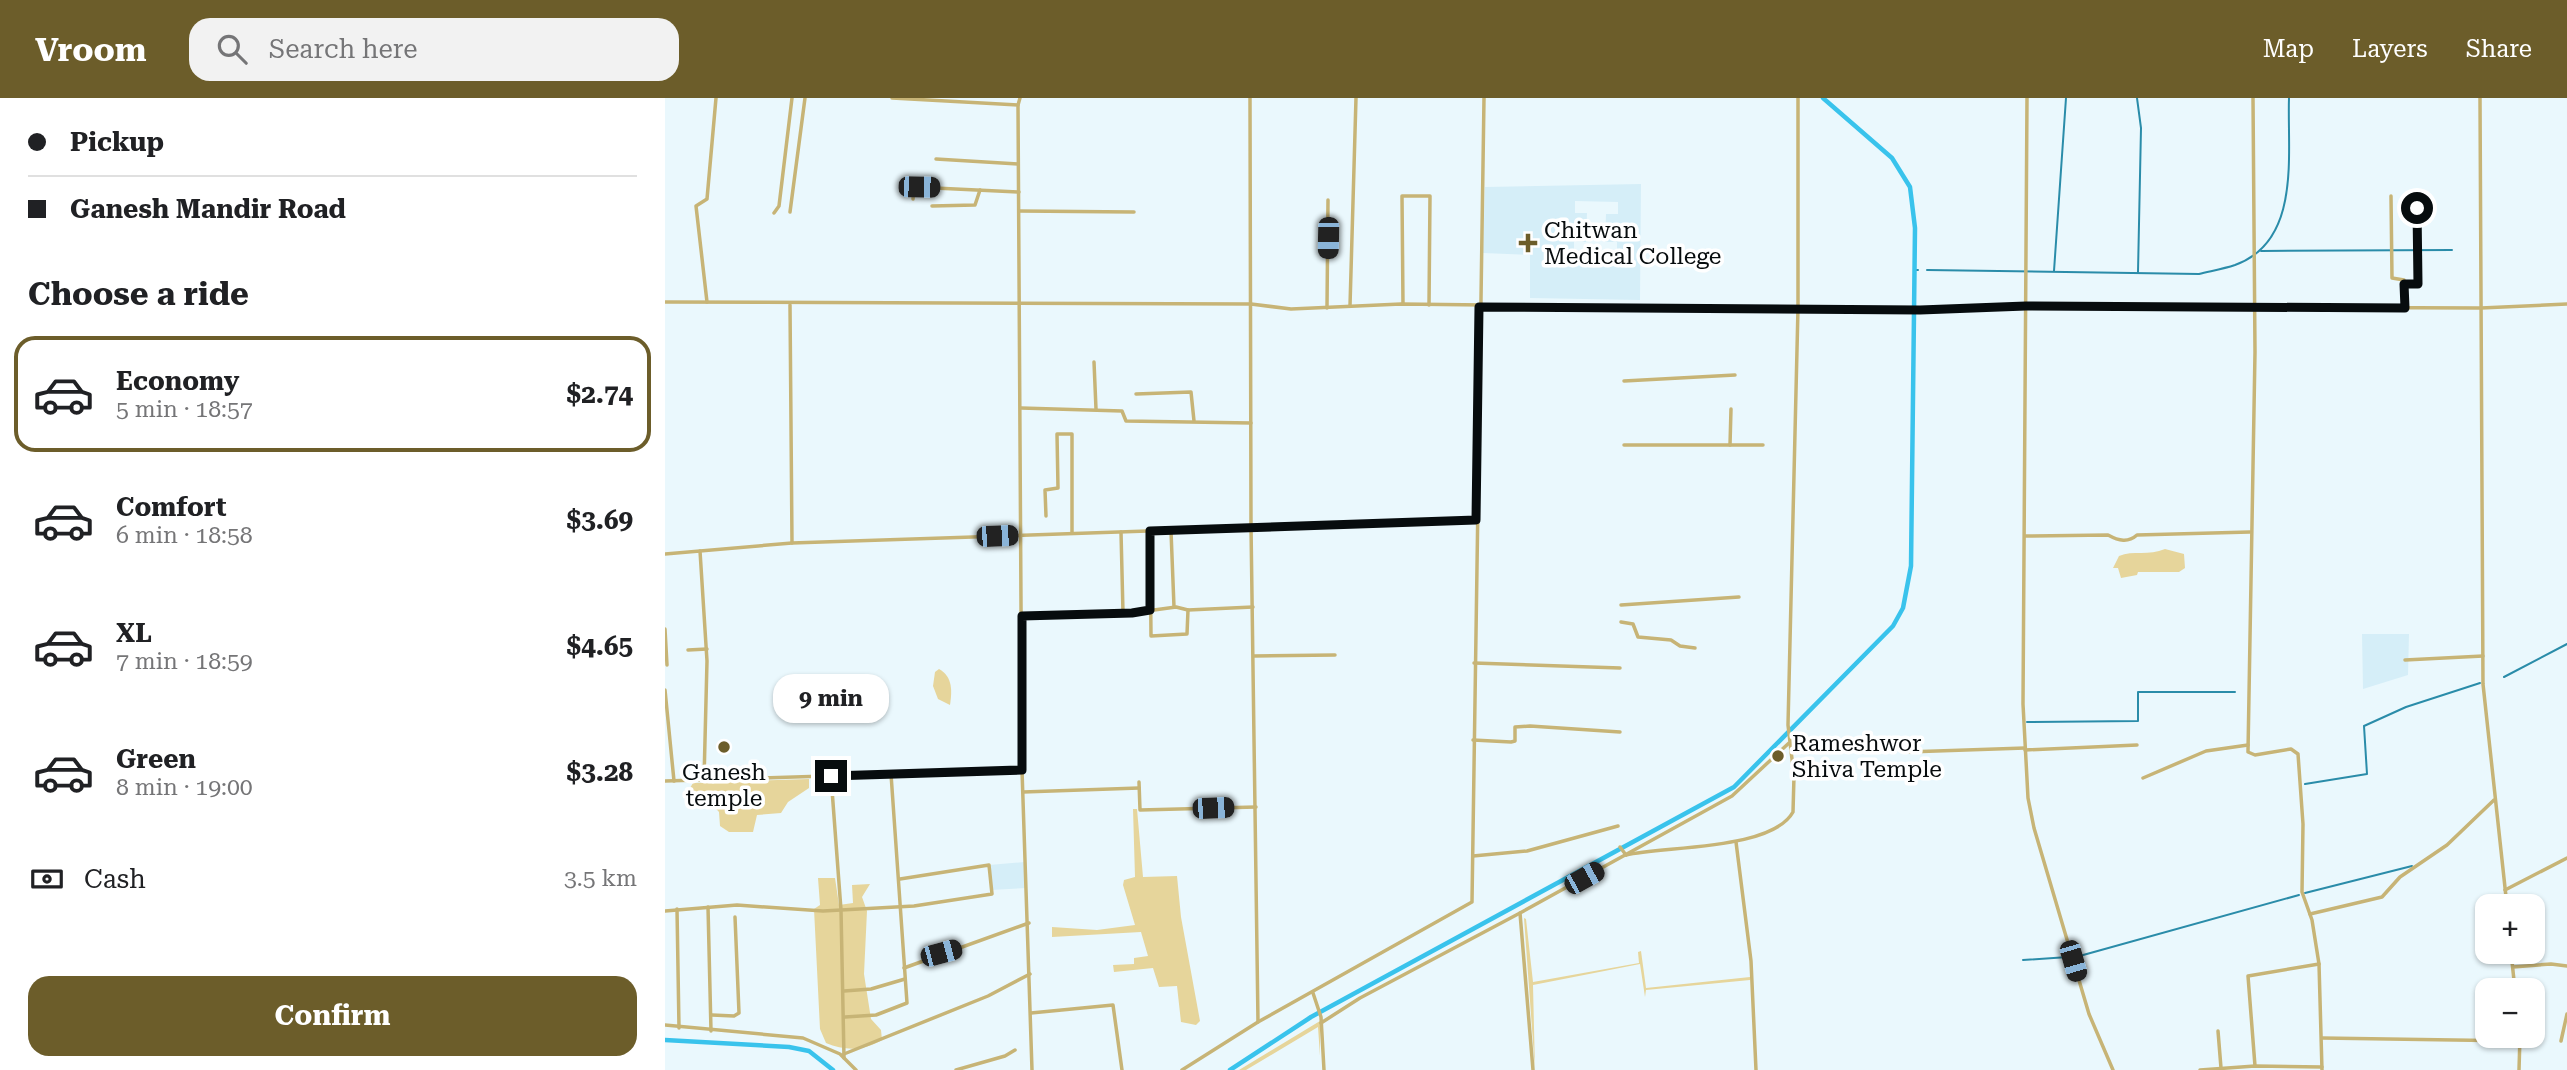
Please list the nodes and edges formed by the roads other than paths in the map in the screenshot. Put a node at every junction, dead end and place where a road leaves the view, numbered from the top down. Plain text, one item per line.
1 (716, 98) edge
2 (792, 98) edge
3 (806, 98) edge
4 (892, 98) edge
5 (1020, 98) edge
6 (1250, 98) edge
7 (1356, 98) edge
8 (1484, 98) edge
9 (1798, 98) edge
10 (2027, 98) edge
11 (2253, 98) edge
12 (2480, 98) edge
13 (1018, 105) junction
14 (936, 159) dead end
15 (1018, 164) junction
16 (980, 190) junction
17 (1019, 192) junction
18 (2391, 196) dead end
19 (2417, 197) dead end
20 (913, 199) dead end
21 (1328, 200) dead end
22 (932, 206) dead end
23 (1019, 211) junction
24 (774, 212) dead end
25 (790, 212) dead end
26 (1134, 212) dead end
27 (2404, 284) junction
28 (665, 302) edge
29 (707, 302) junction
30 (2567, 303) edge
31 (1251, 304) junction
32 (1403, 304) junction
33 (790, 305) junction
34 (1021, 305) junction
35 (1429, 305) junction
36 (1350, 306) junction
37 (2026, 306) junction
38 (2254, 306) junction
39 (1479, 307) junction
40 (1327, 308) junction
41 (1798, 308) junction
42 (2405, 308) junction
43 (2481, 308) junction
44 (1094, 362) dead end
45 (1735, 375) dead end
46 (1624, 381) dead end
47 (1136, 394) dead end
48 (1021, 408) junction
49 (1731, 409) dead end
50 (1096, 410) junction
51 (1194, 421) junction
52 (1251, 423) junction
53 (1624, 445) dead end
54 (1730, 445) junction
55 (1763, 446) dead end
56 (1046, 516) dead end
57 (1476, 520) junction
58 (1251, 526) junction
59 (1150, 531) junction
60 (1171, 531) junction
61 (1121, 532) junction
62 (2250, 532) junction
63 (1072, 533) junction
64 (1021, 535) junction
65 (2024, 536) junction
66 (792, 543) junction
67 (700, 551) junction
68 (665, 554) edge
69 (1739, 597) dead end
70 (1621, 605) dead end
71 (1174, 607) junction
72 (1253, 607) junction
73 (1150, 610) junction
74 (1188, 610) junction
75 (1123, 613) junction
76 (1022, 616) junction
77 (1621, 622) dead end
78 (665, 629) edge
79 (1695, 648) dead end
80 (707, 649) junction
81 (666, 650) edge
82 (688, 650) dead end
83 (1335, 655) dead end
84 (1254, 656) junction
85 (2483, 656) junction
86 (2405, 660) dead end
87 (1474, 663) junction
88 (667, 665) dead end
89 (1620, 668) dead end
90 (665, 690) edge
91 (1620, 732) dead end
92 (1473, 740) junction
93 (1790, 742) junction
94 (2137, 745) dead end
95 (2248, 745) junction
96 (2025, 749) junction
97 (1907, 752) dead end
98 (1022, 770) junction
99 (891, 774) junction
100 (831, 776) junction
101 (2143, 778) dead end
102 (674, 780) junction
103 (704, 780) junction
104 (665, 781) edge
105 (1139, 782) dead end
106 (1139, 788) junction
107 (1024, 792) junction
108 (2494, 800) junction
109 (1257, 807) junction
110 (1619, 826) dead end
111 (1736, 842) junction
112 (1620, 847) dead end
113 (1625, 854) junction
114 (1473, 856) junction
115 (2567, 858) edge
116 (900, 879) junction
117 (2505, 890) junction
118 (2506, 894) edge
119 (708, 907) junction
120 (902, 907) junction
121 (677, 909) junction
122 (841, 910) junction
123 (665, 911) edge
124 (1520, 913) junction
125 (2310, 914) junction
126 (735, 917) dead end
127 (1029, 923) junction
128 (2319, 964) junction
129 (2512, 964) edge
130 (2512, 967) junction
131 (2567, 967) edge
132 (904, 968) junction
133 (1030, 974) junction
134 (2513, 978) edge
135 (905, 979) junction
136 (844, 991) junction
137 (1313, 993) junction
138 (1031, 1013) junction
139 (2567, 1014) edge
140 (712, 1015) junction
141 (845, 1017) junction
142 (1258, 1021) junction
143 (1321, 1023) junction
144 (665, 1026) edge
145 (679, 1028) junction
146 (2218, 1031) dead end
147 (711, 1032) junction
148 (2322, 1038) junction
149 (2475, 1038) edge
150 (2561, 1041) dead end
151 (2520, 1048) edge
152 (1014, 1049) dead end
153 (844, 1056) junction
154 (2255, 1066) junction
155 (2221, 1068) junction
156 (2322, 1068) edge
157 (856, 1070) edge
158 (956, 1070) edge
159 (1032, 1070) edge
160 (1122, 1070) edge
161 (1182, 1070) edge
162 (1324, 1070) edge
163 (1534, 1070) edge
164 (1756, 1070) edge
165 (2113, 1070) edge
166 (2200, 1070) edge
167 (2519, 1070) edge

1 - 29 street
2 - 24 street
3 - 25 street
4 - 13 street
5 - 13 street
6 - 31 street
7 - 36 street
8 - 39 street
9 - 41 street
10 - 37 street
11 - 38 street
12 - 43 street
13 - 15 street
14 - 15 street
15 - 17 street
16 - 17 street
16 - 20 street
16 - 22 street
17 - 23 street
18 - 27 street
19 - 27 street
21 - 40 street
23 - 26 street
23 - 34 street
27 - 42 street
28 - 29 street
29 - 33 street
30 - 43 street
31 - 34 street
31 - 40 street
31 - 52 street
32 - 35 street
32 - 35 street
32 - 36 street
33 - 34 street
33 - 66 street
34 - 48 street
35 - 39 street
36 - 40 street
37 - 38 street
37 - 41 street
37 - 65 street
38 - 42 street
38 - 62 street
39 - 41 street
39 - 57 street
41 - 93 street
42 - 43 street
43 - 85 street
44 - 50 street
45 - 46 street
47 - 51 street
48 - 50 street
48 - 64 street
49 - 54 street
50 - 51 street
51 - 52 street
52 - 58 street
53 - 54 street
54 - 55 street
56 - 63 street
57 - 58 street
57 - 87 street
58 - 60 street
58 - 72 street
59 - 60 street
59 - 61 street
59 - 73 street
60 - 71 street
61 - 63 street
61 - 75 street
62 - 65 street
62 - 95 street
63 - 64 street
64 - 66 street
64 - 76 street
65 - 96 street
66 - 67 street
67 - 68 street
67 - 80 street
69 - 70 street
71 - 73 street
71 - 74 street
72 - 74 street
72 - 84 street
73 - 74 street
73 - 75 street
75 - 76 street
76 - 98 street
77 - 79 street
78 - 81 street
80 - 82 street
80 - 103 street
81 - 88 street
83 - 84 street
84 - 109 street
85 - 86 street
85 - 108 street
87 - 89 street
87 - 92 street
90 - 102 street
91 - 92 street
92 - 114 street
93 - 111 street
93 - 113 street
94 - 96 street
95 - 101 street
95 - 125 street
96 - 97 street
96 - 165 street
98 - 99 street
98 - 107 street
99 - 100 street
99 - 116 street
100 - 103 street
100 - 122 street
102 - 103 street
102 - 104 street
105 - 106 street
106 - 107 street
106 - 109 street
107 - 127 street
108 - 117 street
108 - 125 street
109 - 142 street
110 - 114 street
111 - 113 street
111 - 164 street
112 - 113 street
113 - 124 street
114 - 137 street
115 - 117 street
116 - 120 street
116 - 120 street
117 - 118 street
119 - 121 street
119 - 122 street
119 - 140 street
120 - 122 street
120 - 132 street
121 - 123 street
121 - 145 street
122 - 136 street
124 - 143 street
124 - 163 street
125 - 128 street
126 - 140 street
127 - 132 street
127 - 133 street
128 - 148 street
128 - 154 street
129 - 130 street
130 - 131 street
130 - 134 street
132 - 135 street
133 - 138 street
133 - 153 street
135 - 136 street
135 - 141 street
136 - 141 street
137 - 142 street
137 - 143 street
138 - 159 street
138 - 160 street
139 - 150 street
140 - 147 street
141 - 153 street
142 - 161 street
143 - 162 street
144 - 145 street
145 - 147 street
146 - 155 street
147 - 153 street
148 - 149 street
148 - 156 street
151 - 167 street
152 - 158 street
153 - 157 street
154 - 155 street
154 - 156 street
155 - 166 street

